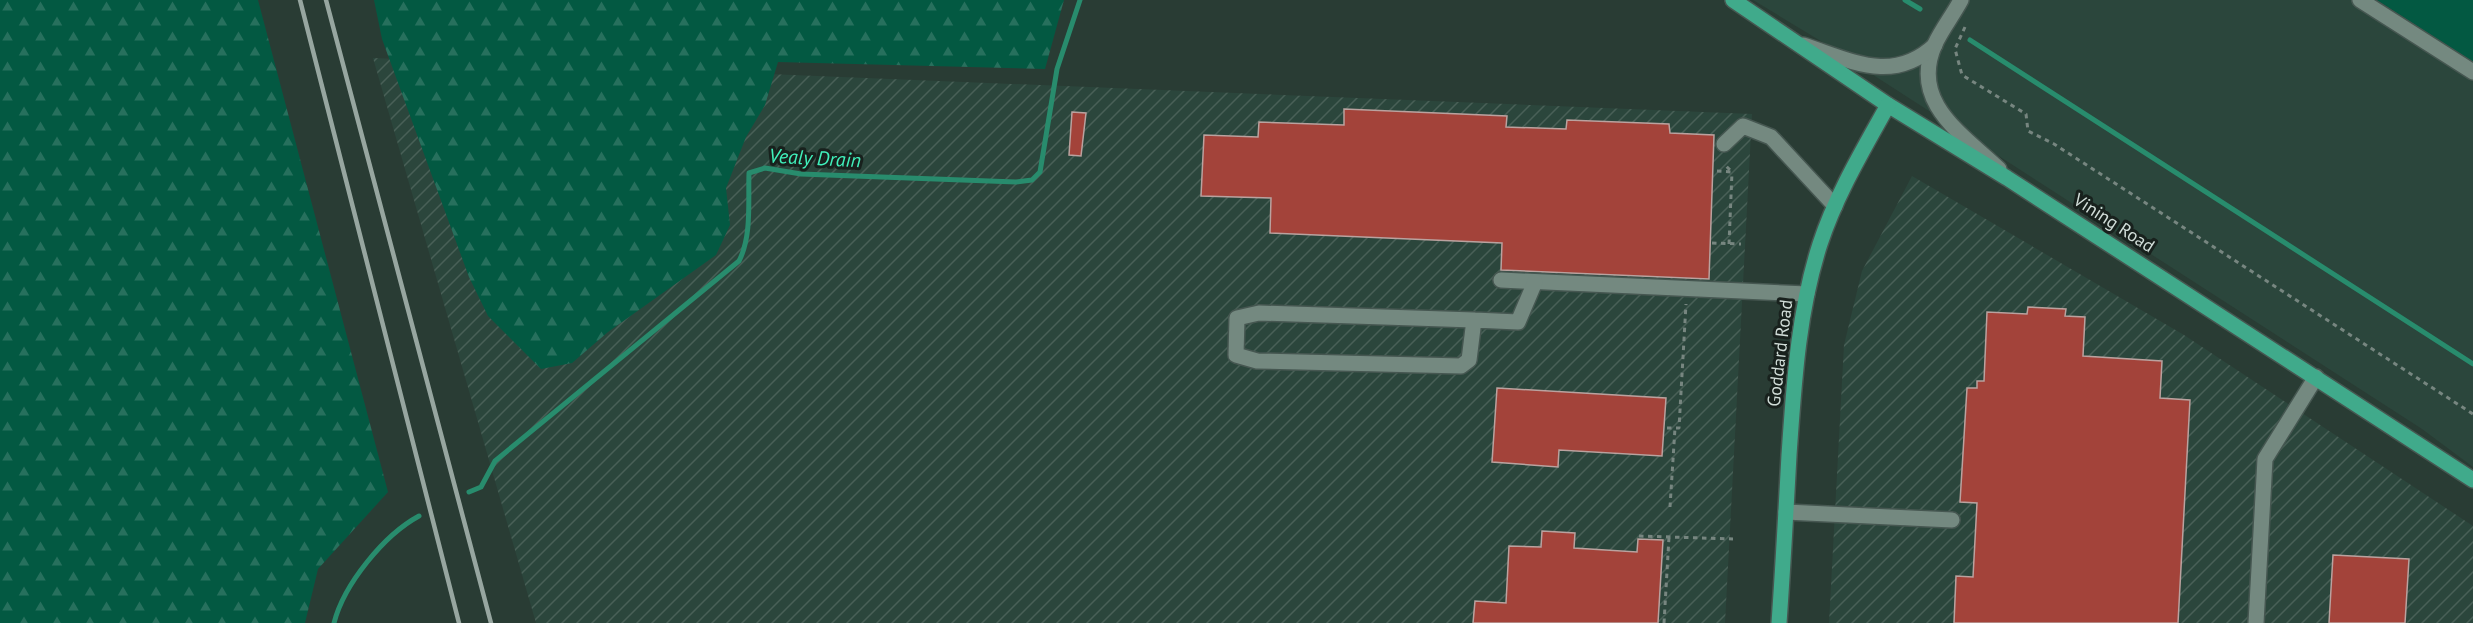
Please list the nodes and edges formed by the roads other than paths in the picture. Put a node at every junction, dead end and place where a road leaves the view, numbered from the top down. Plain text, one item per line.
1 (1733, 0) edge
2 (1961, 0) edge
3 (2360, 0) edge
4 (1800, 44) junction
5 (1936, 44) junction
6 (2473, 72) edge
7 (1888, 105) junction
8 (1724, 144) dead end
9 (2007, 178) junction
10 (1835, 206) junction
11 (1501, 280) dead end
12 (1535, 282) junction
13 (1807, 294) junction
14 (1474, 320) junction
15 (2316, 377) junction
16 (2473, 480) edge
17 (1786, 512) junction
18 (1952, 520) dead end
19 (1779, 623) edge
20 (2256, 623) edge

1 - 4 main road, Vining Road
2 - 5 lane
3 - 6 lane
4 - 5 lane
4 - 7 main road, Vining Road
5 - 9 lane
7 - 9 main road, Vining Road
7 - 10 main road, Goddard Road
8 - 10 lane
9 - 15 main road, Vining Road
10 - 13 main road, Goddard Road
11 - 12 lane
12 - 13 lane
12 - 14 lane
13 - 17 main road, Goddard Road
14 - 14 lane
15 - 16 main road, Vining Road
15 - 20 lane
17 - 18 lane
17 - 19 main road, Goddard Road

